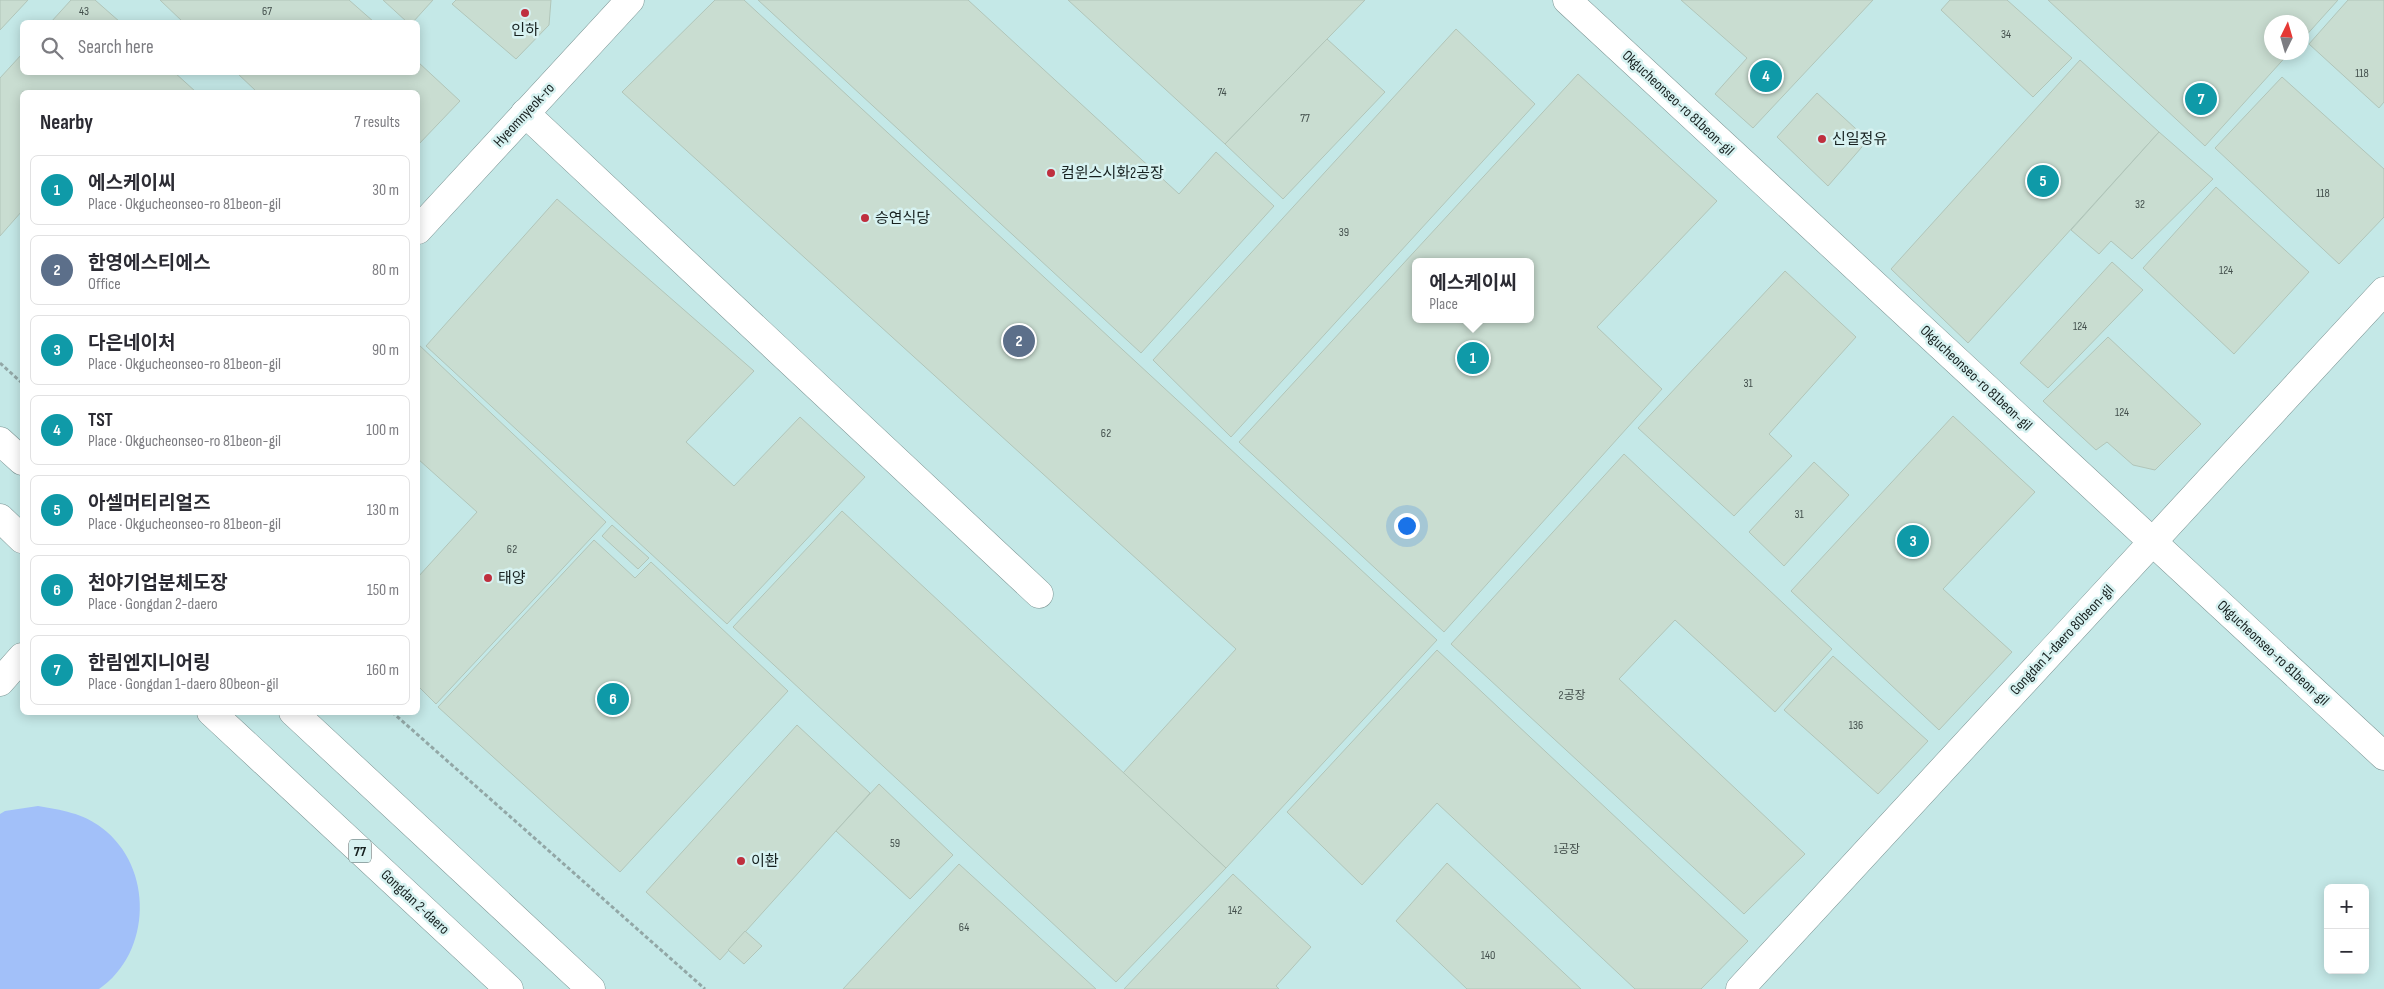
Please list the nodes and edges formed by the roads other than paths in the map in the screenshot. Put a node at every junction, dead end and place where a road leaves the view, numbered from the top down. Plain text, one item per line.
1 (1567, 0) edge
2 (623, 2) edge
3 (525, 113) junction
4 (420, 228) edge
5 (2384, 291) edge
6 (0, 441) edge
7 (20, 460) edge
8 (0, 518) edge
9 (20, 537) edge
10 (2153, 542) junction
11 (1039, 594) dead end
12 (20, 659) edge
13 (0, 682) edge
14 (214, 715) edge
15 (296, 715) edge
16 (2384, 756) edge
17 (510, 989) edge
18 (590, 989) edge
19 (1740, 989) edge

1 - 10 street, Okgucheonseo-ro 81beon-gil
2 - 3 street, Hyeomnyeok-ro
3 - 4 street, Hyeomnyeok-ro
3 - 11 street
5 - 10 street, Gongdan 1-daero 80beon-gil
6 - 7 street
8 - 9 street
10 - 16 street, Okgucheonseo-ro 81beon-gil
10 - 19 street, Gongdan 1-daero 80beon-gil
12 - 13 street
14 - 17 street, Gongdan 2-daero / 77
15 - 18 street

